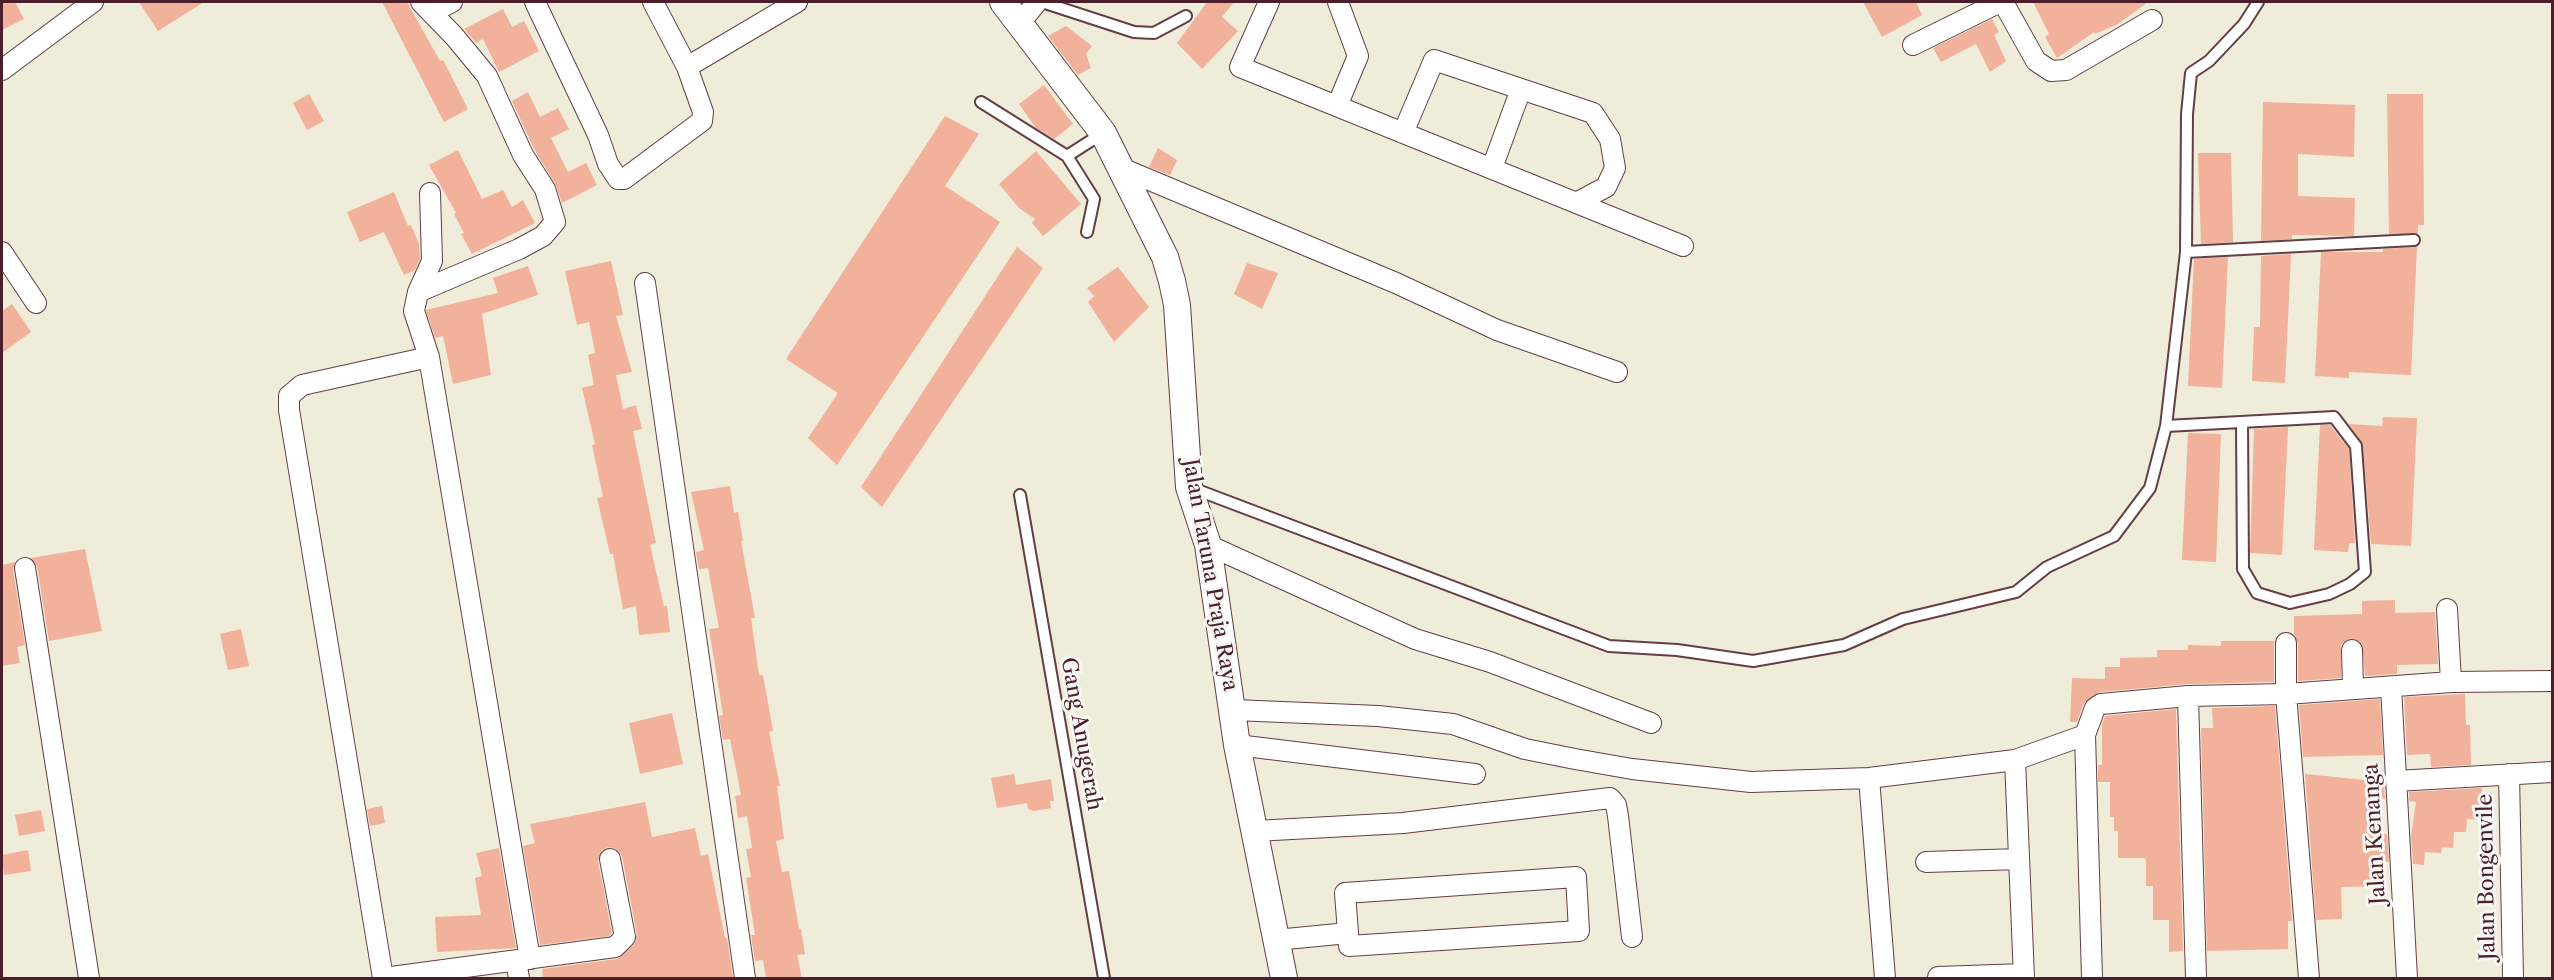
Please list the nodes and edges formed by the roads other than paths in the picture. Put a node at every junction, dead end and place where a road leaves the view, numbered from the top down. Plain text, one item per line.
1 (93, 2) edge
2 (452, 2) edge
3 (535, 2) edge
4 (653, 2) edge
5 (797, 2) edge
6 (1003, 2) edge
7 (1039, 2) edge
8 (1269, 2) edge
9 (1338, 2) edge
10 (2002, 2) edge
11 (2258, 2) edge
12 (426, 7) edge
13 (1186, 16) dead end
14 (2152, 20) dead end
15 (1020, 23) junction
16 (1913, 45) dead end
17 (687, 67) junction
18 (2, 70) edge
19 (1521, 89) junction
20 (981, 102) dead end
21 (1337, 106) junction
22 (1103, 133) junction
23 (1403, 133) junction
24 (1067, 156) junction
25 (1121, 168) junction
26 (1492, 168) junction
27 (430, 193) dead end
28 (1576, 203) junction
29 (1087, 232) dead end
30 (2414, 240) dead end
31 (1683, 246) dead end
32 (2, 252) edge
33 (2186, 252) junction
34 (645, 283) dead end
35 (418, 291) junction
36 (36, 303) dead end
37 (429, 357) junction
38 (1617, 372) dead end
39 (2242, 423) junction
40 (2166, 426) junction
41 (1189, 487) junction
42 (1020, 495) dead end
43 (1208, 545) junction
44 (25, 568) dead end
45 (2447, 609) dead end
46 (2286, 643) dead end
47 (2352, 650) dead end
48 (2553, 681) edge
49 (2451, 682) junction
50 (2391, 687) junction
51 (2353, 689) junction
52 (2286, 693) junction
53 (2188, 696) junction
54 (1234, 710) junction
55 (1651, 723) dead end
56 (2085, 735) junction
57 (1237, 745) junction
58 (2015, 760) junction
59 (2553, 772) edge
60 (1475, 774) dead end
61 (2509, 774) junction
62 (1869, 778) junction
63 (2396, 781) junction
64 (1255, 831) junction
65 (610, 859) dead end
66 (2019, 859) junction
67 (1926, 862) dead end
68 (1348, 933) junction
69 (1632, 938) dead end
70 (1276, 940) junction
71 (522, 966) edge
72 (2024, 976) edge
73 (1938, 977) edge
74 (89, 978) edge
75 (384, 978) edge
76 (746, 978) edge
77 (1104, 978) edge
78 (1284, 978) edge
79 (1885, 978) edge
80 (2091, 978) edge
81 (2196, 978) edge
82 (2309, 978) edge
83 (2407, 978) edge
84 (2513, 978) edge

1 - 18 street
2 - 12 street
3 - 17 street
4 - 17 street
5 - 17 street
6 - 15 street, Jalan Taruna Praja Raya
7 - 13 lane
7 - 15 street
8 - 21 street
9 - 21 street
10 - 14 street
10 - 16 street
11 - 33 lane
12 - 35 street
15 - 22 street, Jalan Taruna Praja Raya
19 - 23 street
19 - 26 street
19 - 28 street
20 - 24 lane
21 - 23 street
22 - 24 lane
22 - 25 street, Jalan Taruna Praja Raya
23 - 26 street
24 - 29 lane
25 - 38 street
25 - 41 street, Jalan Taruna Praja Raya
26 - 28 street
27 - 35 street
28 - 31 street
30 - 33 lane
32 - 36 street
33 - 40 lane
34 - 76 street
35 - 37 street
37 - 71 street
37 - 75 street
39 - 39 lane
39 - 40 lane
40 - 41 lane
41 - 43 street, Jalan Taruna Praja Raya
42 - 77 lane, Gang Anugerah
43 - 54 street, Jalan Taruna Praja Raya
43 - 55 street
44 - 74 street
45 - 49 street
46 - 52 street
47 - 51 street
48 - 49 street
49 - 50 street
50 - 51 street
50 - 63 street, Jalan Kenanga
51 - 52 street
52 - 53 street
52 - 82 street
53 - 56 street
53 - 81 street
54 - 57 street, Jalan Taruna Praja Raya
54 - 62 street
56 - 58 street
56 - 80 street
57 - 60 street
57 - 64 street, Jalan Taruna Praja Raya
58 - 62 street
58 - 66 street
59 - 61 street
61 - 63 street
61 - 84 street, Jalan Bongenvile
62 - 79 street
63 - 83 street, Jalan Kenanga
64 - 69 street
64 - 70 street, Jalan Taruna Praja Raya
65 - 71 street
66 - 67 street
66 - 72 street
68 - 68 street
68 - 70 street
70 - 78 street, Jalan Taruna Praja Raya
71 - 75 street
72 - 73 street

